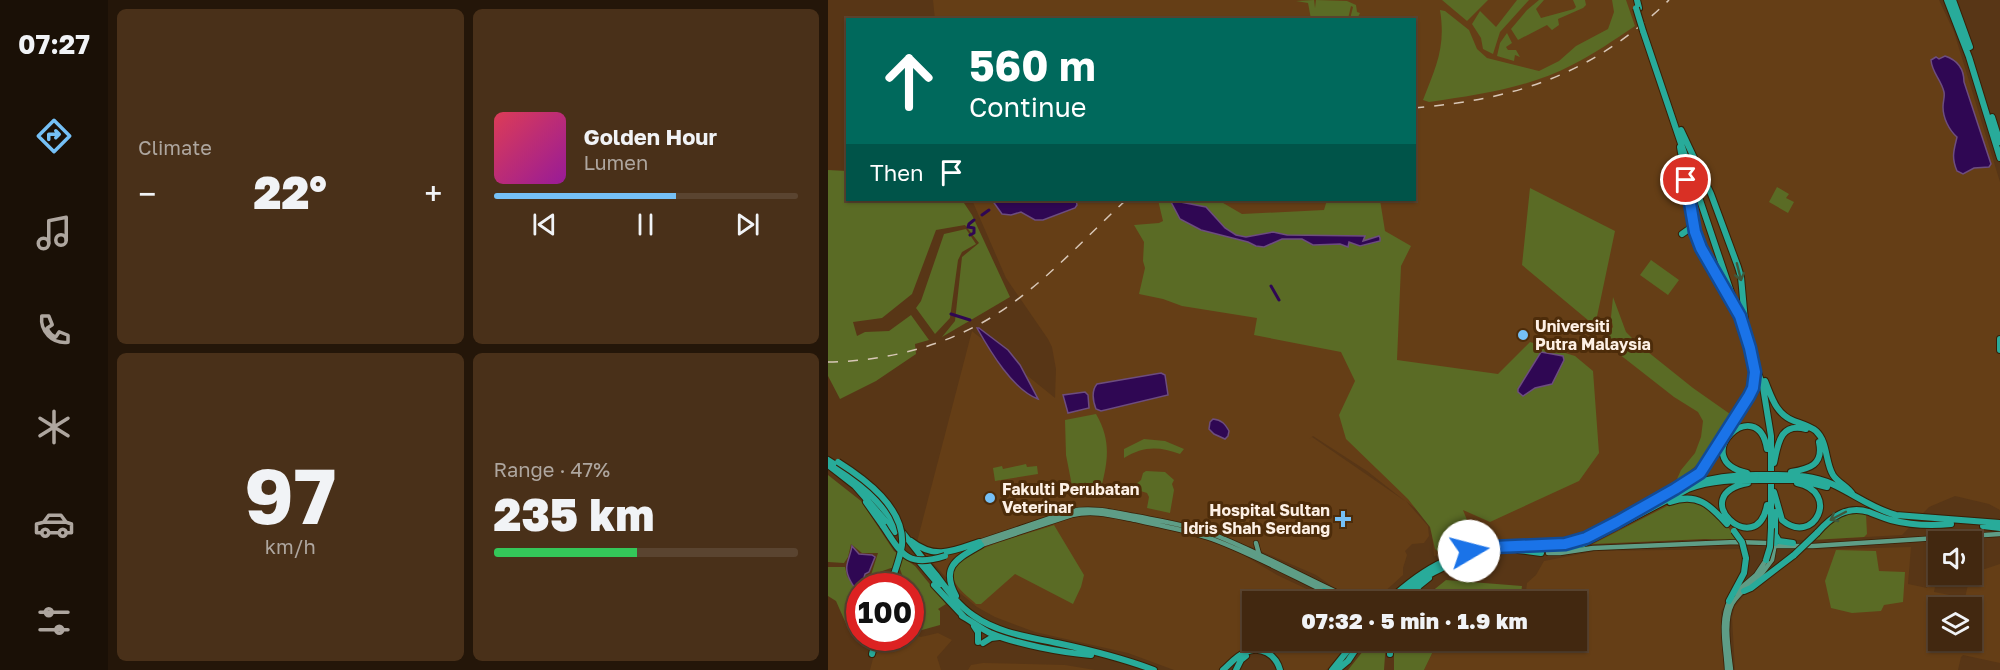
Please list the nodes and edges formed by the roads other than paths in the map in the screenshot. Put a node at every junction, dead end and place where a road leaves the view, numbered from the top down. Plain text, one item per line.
1 (1635, 0) edge
2 (1947, 0) edge
3 (1953, 0) edge
4 (1678, 126) junction
5 (2000, 142) edge
6 (2000, 158) edge
7 (1693, 222) junction
8 (1682, 234) dead end
9 (1742, 319) junction
10 (2000, 339) edge
11 (1750, 348) junction
12 (2000, 350) edge
13 (1765, 381) junction
14 (828, 458) edge
15 (1772, 464) junction
16 (828, 465) edge
17 (1760, 477) junction
18 (1785, 477) junction
19 (855, 486) junction
20 (1675, 489) junction
21 (1772, 495) junction
22 (1853, 495) junction
23 (1863, 506) junction
24 (1078, 510) junction
25 (1873, 510) junction
26 (1646, 512) junction
27 (1059, 515) junction
28 (1632, 516) junction
29 (2000, 523) edge
30 (2000, 534) edge
31 (903, 535) junction
32 (1982, 535) edge
33 (1928, 536) edge
34 (1928, 539) edge
35 (1772, 540) junction
36 (1793, 543) joint
37 (980, 544) junction
38 (1241, 546) junction
39 (1518, 550) junction
40 (1548, 553) joint
41 (1259, 554) junction
42 (1767, 561) joint
43 (1450, 564) junction
44 (923, 567) junction
45 (894, 573) edge
46 (1404, 586) junction
47 (1745, 588) junction
48 (1324, 591) edge
49 (1327, 591) edge
50 (1395, 591) edge
51 (1399, 591) edge
52 (1406, 591) edge
53 (1416, 591) edge
54 (952, 596) junction
55 (1729, 601) junction
56 (962, 616) junction
57 (1003, 637) junction
58 (1076, 649) junction
59 (873, 651) edge
60 (1349, 651) edge
61 (1353, 651) edge
62 (1390, 651) edge
63 (872, 654) dead end
64 (1102, 654) junction
65 (1390, 654) dead end
66 (1091, 655) junction
67 (1346, 659) junction
68 (1144, 670) edge
69 (1154, 670) edge
70 (1223, 670) edge
71 (1236, 670) edge
72 (1278, 670) edge
73 (1332, 670) edge
74 (1337, 670) edge
75 (1342, 670) edge
76 (1729, 670) edge

1 - 4 highway, bridge
2 - 6 highway
3 - 5 highway
4 - 7 highway
4 - 9 highway
4 -> 9 highway
7 - 8 highway
7 - 9 highway
9 - 11 highway
9 - 13 highway
10 - 12 highway
11 - 15 highway
11 - 20 highway
13 - 15 highway
13 - 22 highway
14 - 31 highway
14 - 45 highway, bridge
15 - 17 highway
15 - 18 highway
15 - 21 highway
16 - 19 highway
17 - 18 highway, bridge
17 - 20 highway
17 - 21 highway
17 - 26 highway
18 - 21 highway
18 - 22 highway
18 - 23 highway
19 - 37 highway, bridge
19 - 44 highway
20 - 28 highway
21 - 35 highway
21 - 35 highway
22 - 23 highway
23 - 25 highway
23 -> 47 highway, bridge
24 - 27 main road
24 - 27 main road
24 - 38 main road
25 - 29 highway
25 - 29 highway
26 - 28 highway
26 - 55 highway, bridge
27 - 37 main road
28 - 39 highway
28 - 46 highway
30 - 32 main road
31 - 37 highway
31 - 54 highway
33 - 36 main road
34 - 35 main road
35 - 36 highway
35 - 40 main road
35 - 42 highway, bridge
35 - 47 main road
37 - 48 main road
37 - 54 highway
38 - 41 main road
38 - 41 main road
39 - 40 highway
39 - 43 highway
41 - 49 main road
42 - 47 main road
43 - 52 highway
43 - 53 highway
44 - 54 highway
44 - 56 highway
46 - 50 highway
46 - 51 highway
47 - 55 main road
47 - 76 main road
54 - 58 highway
54 - 64 highway
55 - 76 main road
56 - 57 highway
56 - 57 highway
57 - 66 highway
58 - 64 highway
58 - 66 highway
59 - 63 highway
60 - 67 highway
61 - 67 highway
62 - 65 highway
64 - 69 highway
66 - 68 highway
67 - 73 highway
67 - 74 highway
67 - 75 highway
70 - 72 highway
71 - 72 highway

